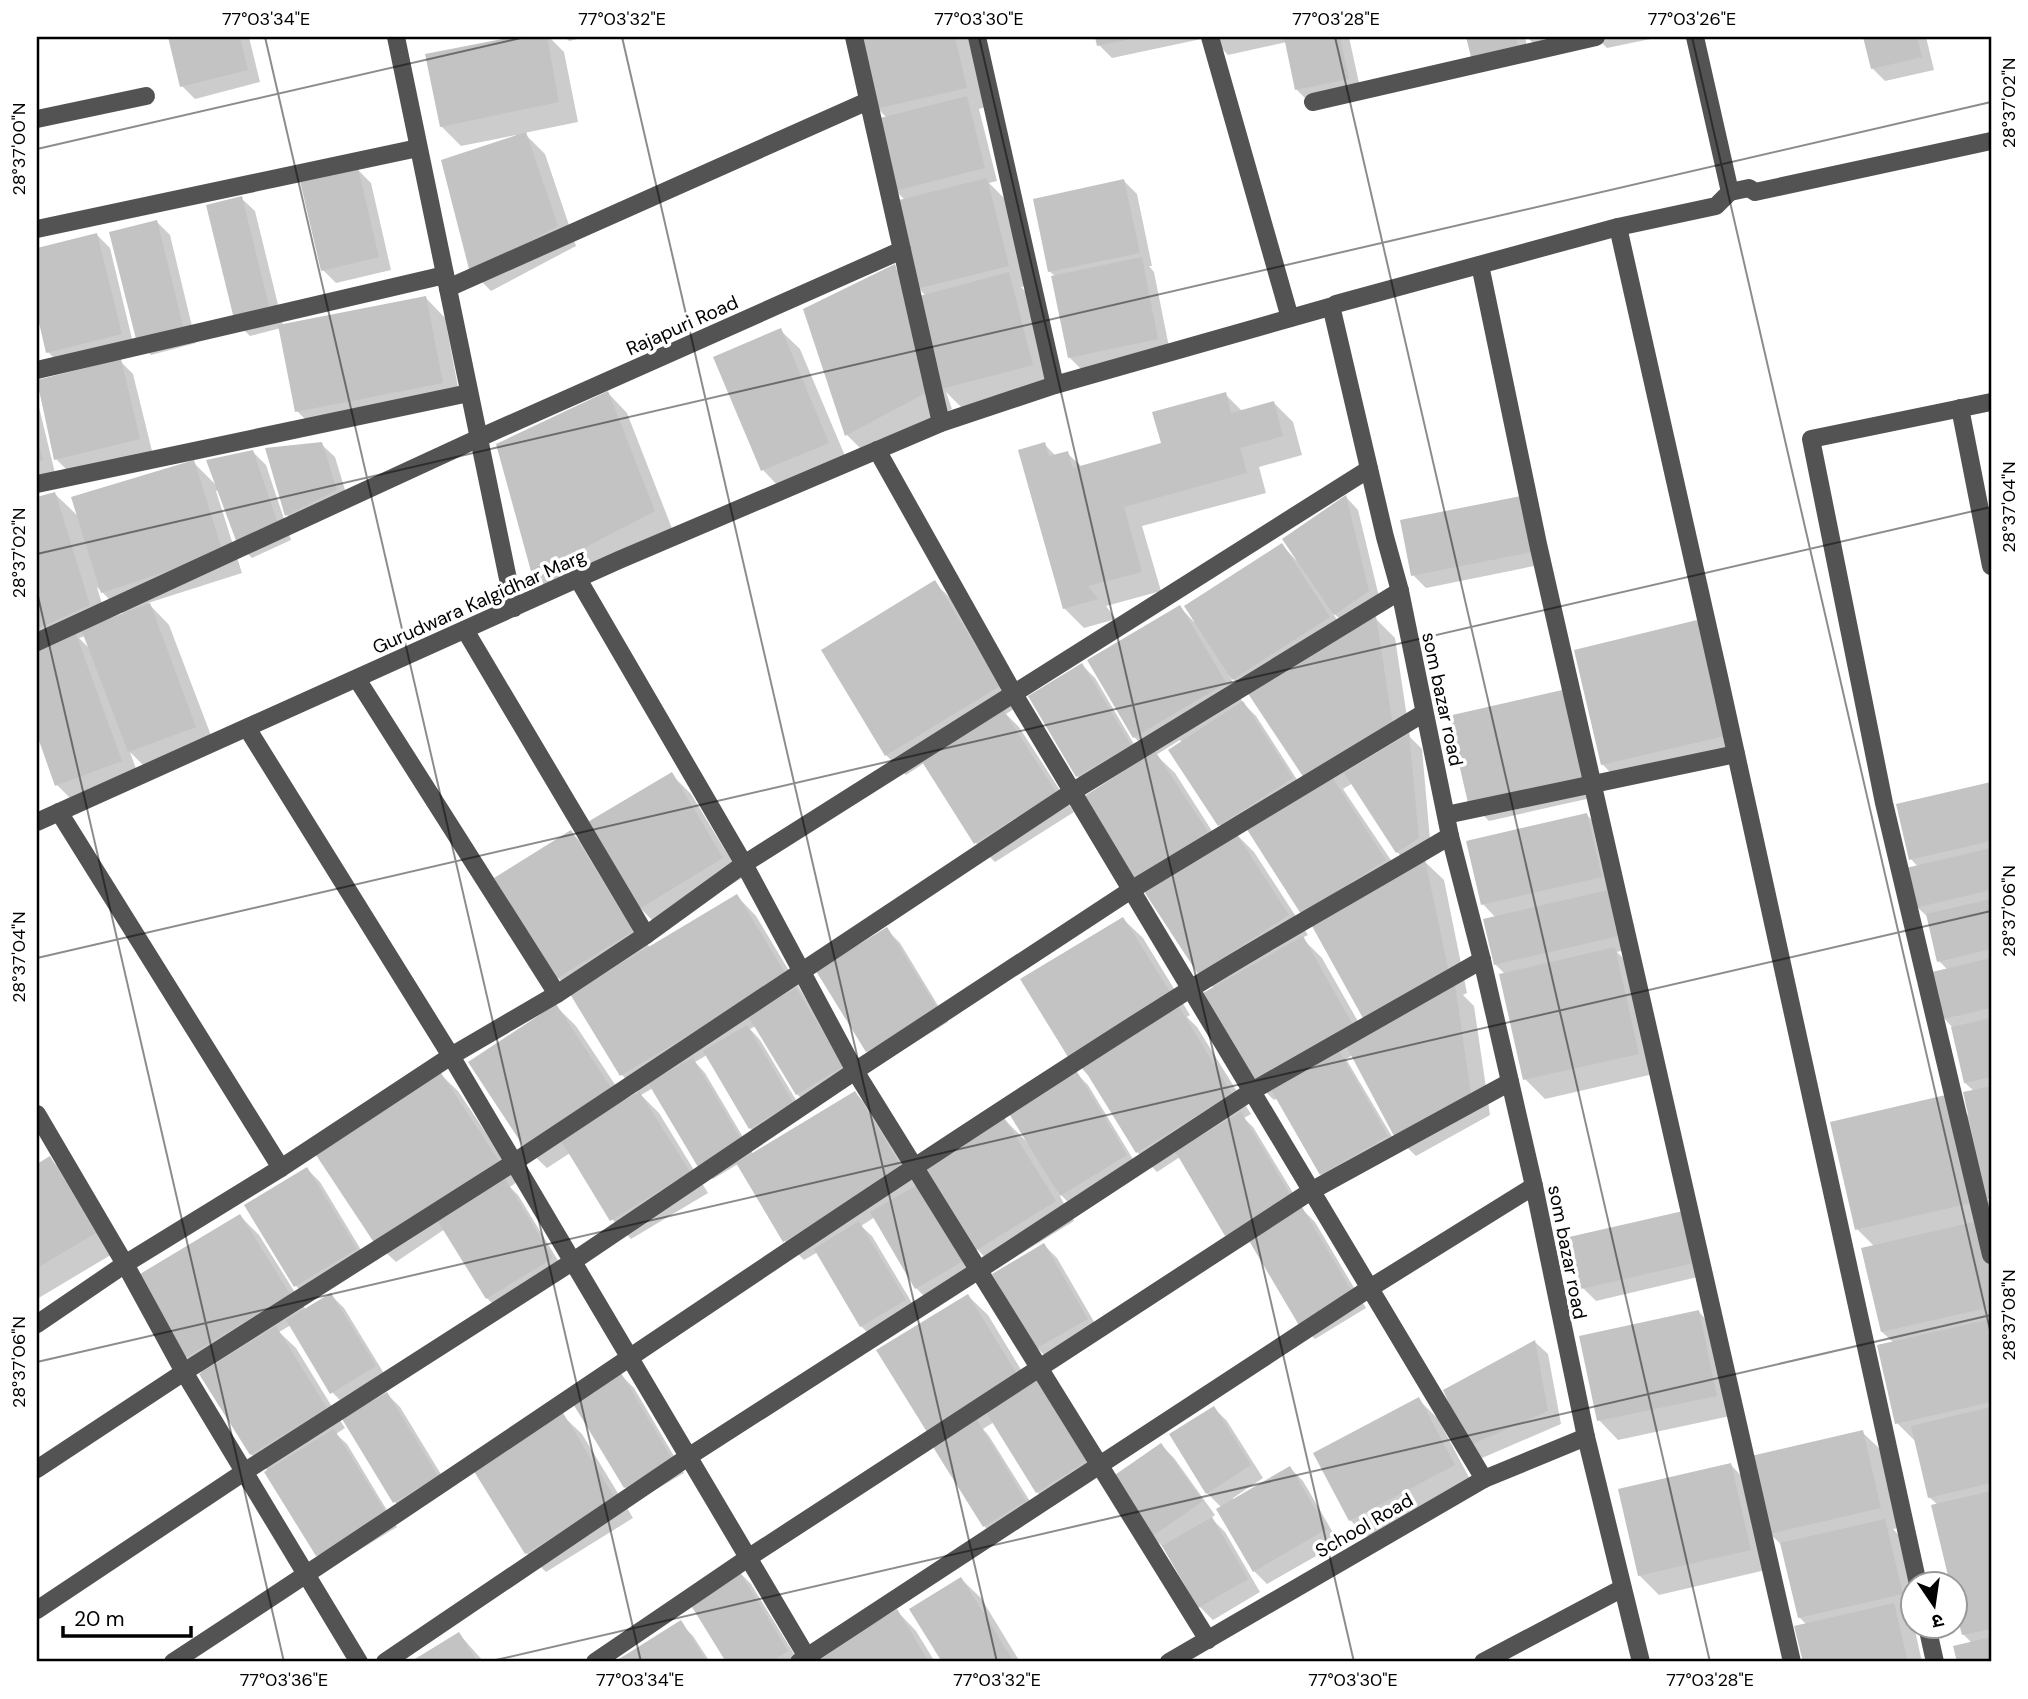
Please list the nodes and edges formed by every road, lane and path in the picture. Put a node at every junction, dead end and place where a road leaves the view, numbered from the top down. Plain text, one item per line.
1 (396, 37) edge
2 (854, 37) edge
3 (977, 37) edge
4 (1210, 37) edge
5 (1597, 37) edge
6 (1695, 37) edge
7 (146, 96) dead end
8 (868, 101) junction
9 (1313, 102) dead end
10 (37, 119) edge
11 (1991, 141) edge
12 (418, 148) junction
13 (1730, 192) junction
14 (1618, 227) junction
15 (37, 229) edge
16 (902, 250) junction
17 (1480, 265) junction
18 (446, 282) junction
19 (1333, 306) junction
20 (1290, 318) junction
21 (37, 370) edge
22 (1055, 384) junction
23 (469, 393) junction
24 (1991, 402) edge
25 (1960, 408) junction
26 (941, 423) junction
27 (479, 438) junction
28 (877, 450) junction
29 (1369, 469) junction
30 (37, 484) edge
31 (1991, 566) edge
32 (578, 579) junction
33 (1400, 591) junction
34 (514, 608) junction
35 (465, 630) junction
36 (37, 642) edge
37 (357, 679) junction
38 (1014, 694) junction
39 (1424, 713) junction
40 (247, 728) junction
41 (1736, 754) junction
42 (1592, 784) junction
43 (1072, 792) junction
44 (60, 812) junction
45 (1446, 815) junction
46 (37, 822) edge
47 (1450, 836) junction
48 (744, 864) junction
49 (1132, 890) junction
50 (646, 935) junction
51 (1482, 960) junction
52 (801, 972) junction
53 (1190, 989) junction
54 (557, 994) junction
55 (451, 1056) junction
56 (855, 1071) junction
57 (1510, 1082) junction
58 (1252, 1091) junction
59 (37, 1114) edge
60 (513, 1163) junction
61 (914, 1166) junction
62 (281, 1168) junction
63 (1534, 1186) junction
64 (1311, 1191) junction
65 (1991, 1255) edge
66 (572, 1262) junction
67 (125, 1264) junction
68 (978, 1270) junction
69 (1370, 1287) junction
70 (37, 1324) edge
71 (630, 1358) junction
72 (1038, 1367) junction
73 (184, 1372) junction
74 (1586, 1437) junction
75 (688, 1457) junction
76 (1099, 1466) junction
77 (37, 1469) edge
78 (244, 1472) junction
79 (1484, 1479) junction
80 (748, 1558) junction
81 (1915, 1570) edge
82 (306, 1575) junction
83 (1622, 1589) junction
84 (37, 1610) edge
85 (1208, 1640) junction
86 (1930, 1640) edge
87 (803, 1660) edge
88 (173, 1662) edge
89 (359, 1662) edge
90 (385, 1662) edge
91 (595, 1662) edge
92 (1169, 1662) edge
93 (1483, 1662) edge
94 (1641, 1662) edge
95 (1792, 1662) edge
96 (1935, 1662) edge

1 - 12 street
2 - 8 street
3 - 22 street
4 - 20 street
5 - 9 street
6 - 13 street
7 - 10 street
8 - 16 street
8 - 18 street
11 - 13 street
12 - 15 street
12 - 18 street
13 - 14 street
14 - 17 street
14 - 41 street
16 - 26 street
16 - 27 street, Rajapuri Road
17 - 19 street
17 - 42 street
18 - 21 street
18 - 23 street
19 - 20 street, Gurudwara Kalgidhar Marg
19 - 29 street, som bazar road
20 - 22 street, Gurudwara Kalgidhar Marg
22 - 26 street, Gurudwara Kalgidhar Marg
23 - 27 street
23 - 30 street
24 - 25 street
25 - 31 street
25 - 65 street
26 - 28 street, Gurudwara Kalgidhar Marg
27 - 34 street
27 - 36 street, Rajapuri Road
28 - 32 street, Gurudwara Kalgidhar Marg
28 - 38 street
29 - 33 street, som bazar road
29 - 38 street
32 - 34 street, Gurudwara Kalgidhar Marg
32 - 48 street
33 - 39 street, som bazar road
33 - 43 street
34 - 35 street, Gurudwara Kalgidhar Marg
35 - 37 street, Gurudwara Kalgidhar Marg
35 - 50 street
37 - 40 street, Gurudwara Kalgidhar Marg
37 - 54 street
38 - 43 street
38 - 48 street
39 - 45 street, som bazar road
39 - 49 street
40 - 44 street, Gurudwara Kalgidhar Marg
40 - 55 street
41 - 42 street
41 - 81 street
42 - 45 street
42 - 95 street
43 - 49 street
43 - 52 street
44 - 46 street, Gurudwara Kalgidhar Marg
44 - 62 street
45 - 47 street, som bazar road
47 - 51 street, som bazar road
47 - 53 street
48 - 50 street
48 - 52 street
49 - 53 street
49 - 56 street
50 - 54 street
51 - 57 street, som bazar road
51 - 58 street
52 - 56 street
52 - 60 street
53 - 58 street
53 - 61 street
54 - 55 street
55 - 60 street
55 - 62 street
56 - 61 street
56 - 66 street
57 - 63 street, som bazar road
57 - 64 street
58 - 64 street
58 - 68 street
59 - 67 street
60 - 66 street
60 - 73 street
61 - 68 street
61 - 71 street
62 - 67 street
63 - 69 street
63 - 74 street, som bazar road
64 - 69 street
64 - 72 street
66 - 71 street
66 - 78 street
67 - 70 street
67 - 73 street
68 - 72 street
68 - 75 street
69 - 76 street
69 - 79 street
71 - 75 street
71 - 82 street
72 - 76 street
72 - 80 street
73 - 77 street
73 - 78 street
74 - 79 street, School Road
74 - 83 street, som bazar road
75 - 80 street
75 - 90 street
76 - 85 street
76 - 87 street
78 - 82 street
78 - 84 street
79 - 85 street, School Road
80 - 87 street
80 - 91 street
82 - 88 street
82 - 89 street
83 - 93 street
83 - 94 street, som bazar road
85 - 92 street, School Road
86 - 96 street

